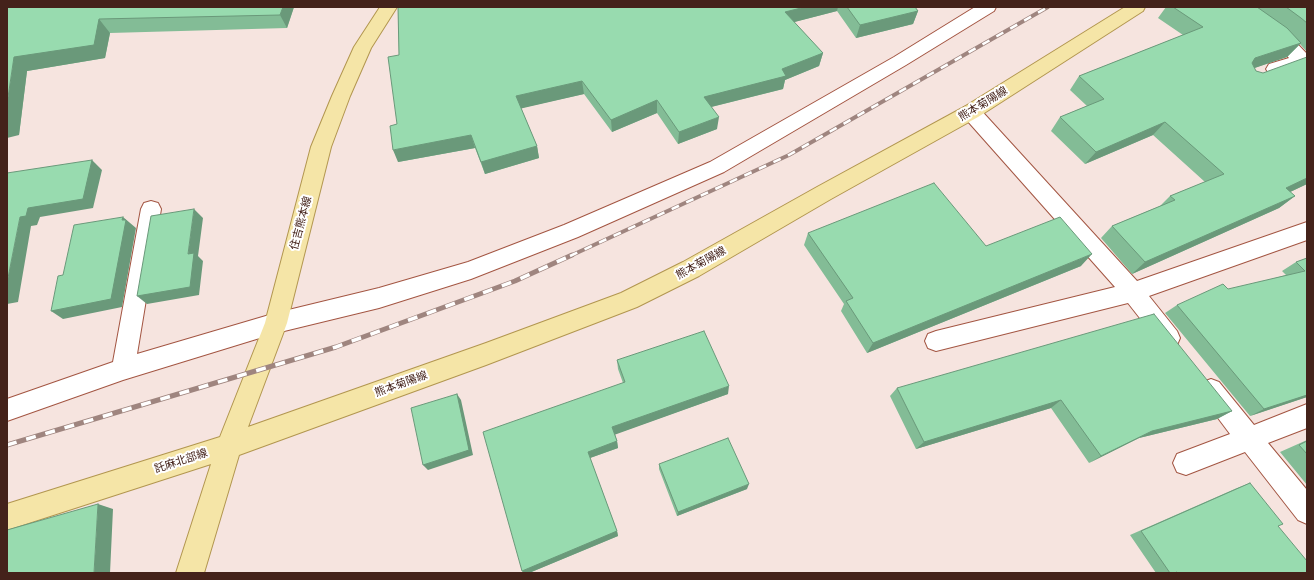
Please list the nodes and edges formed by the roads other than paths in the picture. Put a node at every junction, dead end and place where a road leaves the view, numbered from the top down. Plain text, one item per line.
1 (389, 7) edge
2 (988, 7) edge
3 (1137, 7) edge
4 (1238, 7) edge
5 (1262, 73) edge
6 (971, 112) junction
7 (151, 210) dead end
8 (1307, 231) edge
9 (1133, 292) junction
10 (276, 323) junction
11 (936, 341) dead end
12 (1181, 353) edge
13 (123, 368) junction
14 (1196, 371) edge
15 (7, 410) edge
16 (1307, 416) edge
17 (1249, 438) junction
18 (229, 446) junction
19 (1186, 463) dead end
20 (1307, 511) edge
21 (7, 518) edge
22 (190, 573) edge

1 - 10 main road, 住吉熊本線
2 - 10 street
3 - 6 main road, 熊本菊陽線
4 - 5 street
6 - 9 street
6 - 18 main road, 熊本菊陽線
7 - 13 street
8 - 9 street
9 - 11 street
9 - 12 street
10 - 13 street
10 - 18 main road, 住吉熊本線
13 - 15 street
14 - 17 street
16 - 17 street
17 - 19 street
17 - 20 street
18 - 21 main road, 託麻北部線
18 - 22 main road, 託麻北部線

